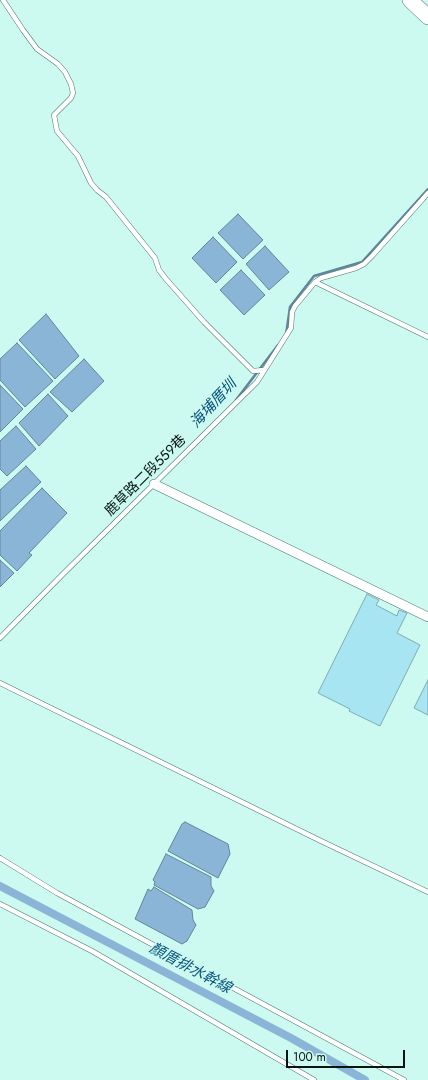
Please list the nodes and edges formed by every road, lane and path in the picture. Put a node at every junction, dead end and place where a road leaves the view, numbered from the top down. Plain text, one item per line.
1 (3, 0) edge
2 (410, 0) edge
3 (423, 0) edge
4 (428, 4) edge
5 (428, 17) edge
6 (428, 193) edge
7 (315, 282) junction
8 (428, 337) edge
9 (264, 370) junction
10 (154, 484) junction
11 (428, 617) edge
12 (0, 638) edge
13 (0, 683) edge
14 (0, 858) edge
15 (428, 892) edge
16 (0, 904) edge
17 (314, 1080) edge
18 (404, 1080) edge

1 - 9 lane
2 - 5 main road
3 - 4 main road
6 - 7 lane, 鹿草路二段559巷
7 - 8 lane
7 - 9 lane, 鹿草路二段559巷
9 - 10 lane, 鹿草路二段559巷
10 - 11 street
10 - 12 lane, 鹿草路二段559巷
13 - 15 lane
14 - 18 lane
16 - 17 lane

